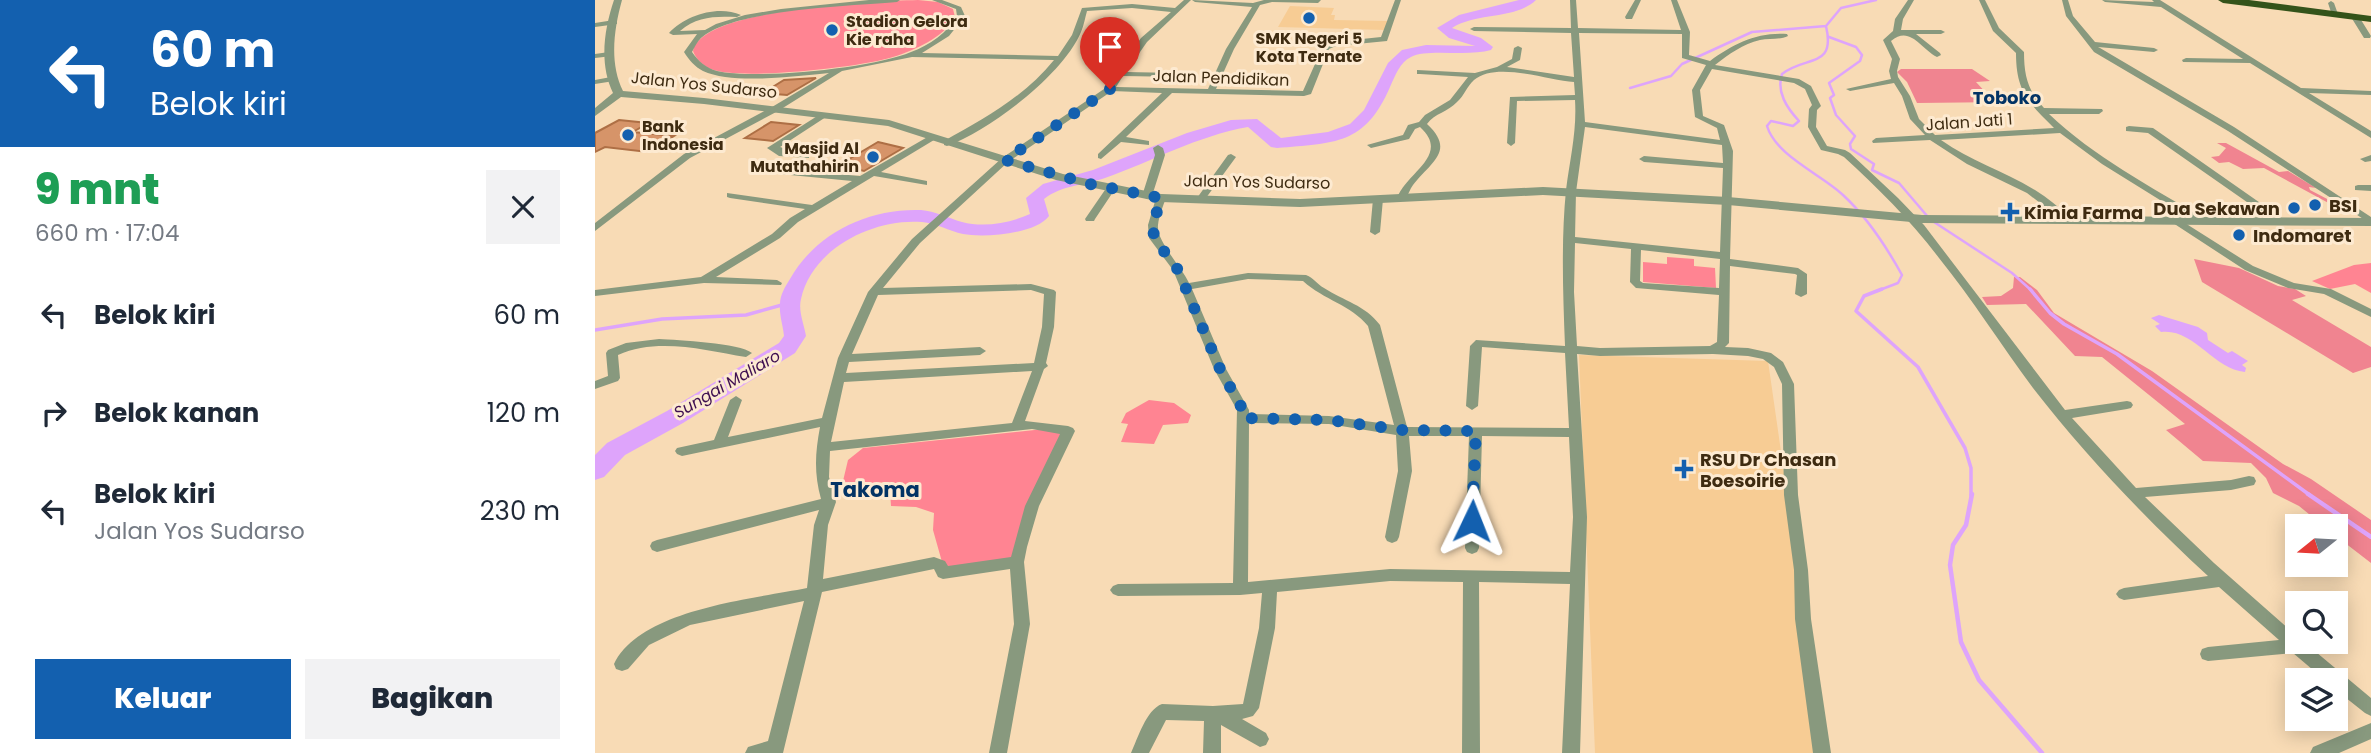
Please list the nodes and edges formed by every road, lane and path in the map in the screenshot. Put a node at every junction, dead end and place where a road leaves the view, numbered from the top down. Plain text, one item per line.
1 (618, 0) edge
2 (897, 0) edge
3 (935, 0) edge
4 (1188, 0) edge
5 (1195, 0) edge
6 (1302, 0) edge
7 (1398, 0) edge
8 (1573, 0) edge
9 (1637, 0) edge
10 (1674, 0) edge
11 (1911, 0) edge
12 (1982, 0) edge
13 (2065, 0) edge
14 (2105, 0) edge
15 (2223, 0) edge
16 (1318, 1) edge
17 (860, 2) edge
18 (2159, 2) edge
19 (2330, 2) dead end
20 (1256, 4) junction
21 (1178, 10) junction
22 (748, 15) junction
23 (2336, 15) junction
24 (1629, 17) dead end
25 (2355, 17) junction
26 (2371, 19) edge
27 (614, 22) junction
28 (595, 25) edge
29 (1474, 29) dead end
30 (1749, 29) dead end
31 (704, 32) junction
32 (1576, 32) junction
33 (1686, 32) junction
34 (1897, 32) junction
35 (1909, 32) junction
36 (1941, 32) dead end
37 (1759, 36) junction
38 (1784, 36) dead end
39 (2367, 36) dead end
40 (2091, 44) junction
41 (1518, 48) dead end
42 (2154, 50) dead end
43 (609, 54) junction
44 (912, 54) junction
45 (1937, 55) dead end
46 (595, 56) edge
47 (1060, 58) junction
48 (2186, 61) dead end
49 (2249, 61) junction
50 (1710, 65) junction
51 (842, 68) junction
52 (1500, 69) junction
53 (1420, 72) dead end
54 (1119, 74) junction
55 (1178, 75) dead end
56 (1476, 75) junction
57 (1771, 77) joint
58 (611, 79) junction
59 (1785, 79) joint
60 (1577, 80) junction
61 (1894, 81) junction
62 (595, 82) edge
63 (1110, 89) junction
64 (1850, 89) dead end
65 (2298, 90) junction
66 (1169, 91) junction
67 (1211, 92) junction
68 (2371, 93) edge
69 (619, 94) junction
70 (1578, 97) junction
71 (775, 109) junction
72 (2042, 111) junction
73 (2099, 111) dead end
74 (595, 113) edge
75 (825, 115) junction
76 (1422, 124) junction
77 (1581, 124) junction
78 (2129, 129) dead end
79 (2064, 130) junction
80 (2369, 133) edge
81 (931, 138) junction
82 (1934, 138) junction
83 (1121, 139) junction
84 (1876, 141) dead end
85 (947, 143) junction
86 (1146, 143) dead end
87 (1511, 143) dead end
88 (1725, 143) junction
89 (1371, 145) dead end
90 (1159, 151) dead end
91 (809, 155) dead end
92 (1101, 156) dead end
93 (1231, 157) dead end
94 (1644, 159) dead end
95 (1005, 160) junction
96 (1728, 166) junction
97 (759, 169) dead end
98 (871, 173) junction
99 (859, 179) junction
100 (924, 183) dead end
101 (2358, 188) dead end
102 (2371, 188) edge
103 (1110, 189) junction
104 (1571, 192) junction
105 (730, 195) dead end
106 (1154, 197) junction
107 (1402, 198) junction
108 (1201, 200) junction
109 (1378, 200) junction
110 (1728, 201) junction
111 (814, 208) junction
112 (1090, 219) dead end
113 (1917, 219) junction
114 (2066, 220) junction
115 (2177, 221) junction
116 (2201, 221) junction
117 (2281, 221) junction
118 (2369, 221) edge
119 (595, 228) edge
120 (1375, 232) dead end
121 (1570, 239) junction
122 (1636, 247) junction
123 (1725, 259) junction
124 (704, 280) junction
125 (777, 283) dead end
126 (1184, 287) junction
127 (874, 292) junction
128 (1724, 292) junction
129 (595, 293) edge
130 (1801, 294) dead end
131 (2371, 314) edge
132 (1713, 350) junction
133 (980, 351) dead end
134 (1570, 351) junction
135 (746, 353) dead end
136 (844, 358) junction
137 (1042, 366) junction
138 (838, 378) junction
139 (595, 385) edge
140 (736, 400) dead end
141 (2127, 405) dead end
142 (1472, 406) dead end
143 (2062, 415) junction
144 (1243, 418) junction
145 (828, 421) junction
146 (1017, 426) junction
147 (1402, 430) junction
148 (1476, 431) junction
149 (1575, 433) junction
150 (720, 441) junction
151 (823, 447) junction
152 (682, 451) dead end
153 (2249, 481) dead end
154 (2133, 493) junction
155 (829, 502) junction
156 (1392, 537) dead end
157 (657, 546) dead end
158 (1472, 548) dead end
159 (1017, 562) junction
160 (1471, 577) junction
161 (1579, 578) junction
162 (2223, 580) junction
163 (1270, 587) junction
164 (1240, 589) junction
165 (814, 590) junction
166 (1118, 590) dead end
167 (2124, 594) dead end
168 (2285, 638) edge
169 (2285, 647) edge
170 (2208, 654) dead end
171 (2304, 654) edge
172 (622, 664) dead end
173 (2371, 708) edge
174 (1215, 714) junction
175 (2371, 731) edge
176 (1260, 739) dead end
177 (774, 751) edge
178 (754, 753) edge
179 (997, 753) edge
180 (1140, 753) edge
181 (1212, 753) edge
182 (1471, 753) edge
183 (1571, 753) edge
184 (1822, 753) edge
185 (2319, 753) edge

1 - 27 street
2 - 17 street
3 - 44 street
4 - 21 street
5 - 20 street
6 - 16 street
6 - 20 street
7 - 67 street, Jalan Pendidikan
8 - 32 street
9 - 24 street
10 - 33 street
11 - 34 street
12 - 72 street
13 - 40 street
14 - 18 street
15 - 23 highway
17 - 22 street
18 - 49 street
19 - 23 street
20 - 67 street
21 - 47 street
21 - 54 street
22 - 31 street
22 - 31 street
23 - 25 highway
25 - 26 highway
25 - 39 street
27 - 28 street
27 - 43 street
29 - 32 street
30 - 37 street
31 - 51 street
32 - 33 street
32 - 60 street
33 - 50 street
34 - 35 street
34 - 61 street
35 - 36 street
35 - 45 street
37 - 38 street
37 - 50 street
40 - 42 street
40 - 118 street
41 - 52 street
43 - 46 street
43 - 58 street
44 - 47 street
44 - 51 street
47 - 85 street
48 - 49 street
49 - 65 street
50 - 57 street
50 - 88 street
51 - 71 street
52 - 56 street
52 - 60 street
53 - 56 street
54 - 55 street
54 - 63 street
56 - 76 street
57 - 59 street
58 - 62 street
58 - 69 street
59 - 113 street
60 - 70 street
61 - 64 street
61 - 82 street
63 - 66 street, Jalan Pendidikan
63 - 95 street
65 - 68 street
65 - 80 street
66 - 67 street, Jalan Pendidikan
66 - 83 street
69 - 71 street, Jalan Yos Sudarso
69 - 74 street
70 - 77 street
70 - 87 street
71 - 75 street, Jalan Yos Sudarso
71 - 119 street
72 - 73 street
72 - 79 street
75 - 81 street, Jalan Yos Sudarso
75 - 91 street
76 - 89 street
76 - 107 street
77 - 88 street
77 - 104 street
78 - 117 street
79 - 82 street, Jalan Jati 1
79 - 116 street
81 - 85 street, Jalan Yos Sudarso
81 - 98 street
82 - 84 street, Jalan Jati 1
82 - 114 street
83 - 86 street
83 - 92 street
85 - 95 street, Jalan Yos Sudarso
88 - 96 street
90 - 106 street
93 - 108 street
94 - 96 street
95 - 103 street, Jalan Yos Sudarso
95 - 127 street
96 - 110 street
97 - 99 street
98 - 99 street
98 - 100 street
99 - 111 street
101 - 102 street
103 - 106 street, Jalan Yos Sudarso
103 - 112 street
104 - 107 street, Jalan Yos Sudarso
104 - 110 street, Jalan Yos Sudarso
104 - 121 street
105 - 111 street
106 - 108 street, Jalan Yos Sudarso
106 - 126 street
107 - 109 street, Jalan Yos Sudarso
108 - 109 street, Jalan Yos Sudarso
109 - 120 street
110 - 113 street, Jalan Yos Sudarso
110 - 123 street
111 - 124 street
113 - 114 street, Jalan Yos Sudarso
113 - 143 street
114 - 115 street, Jalan Yos Sudarso
115 - 116 street, Jalan Yos Sudarso
115 - 131 street
116 - 117 street, Jalan Yos Sudarso
117 - 118 street, Jalan Yos Sudarso
121 - 122 street
121 - 134 street
122 - 123 street
122 - 128 street
123 - 128 street
123 - 130 street
124 - 125 street
124 - 129 street
126 - 144 street
126 - 147 street
127 - 136 street
127 - 137 street
128 - 132 street
132 - 134 street
132 - 184 street
133 - 136 street
134 - 142 street
134 - 149 street
135 - 139 street
136 - 138 street
137 - 138 street
137 - 146 street
138 - 145 street
140 - 150 street
141 - 143 street
143 - 154 street
144 - 147 street
144 - 164 street
145 - 150 street
145 - 151 street
146 - 151 street
146 - 159 street
147 - 148 street
147 - 156 street
148 - 149 street
148 - 158 street
149 - 161 street
150 - 152 street
151 - 155 street
153 - 154 street
154 - 162 street
155 - 157 street
155 - 165 street
159 - 165 street
159 - 179 street
160 - 161 street
160 - 163 street
160 - 182 street
161 - 183 street
162 - 167 street
162 - 168 street
163 - 164 street
163 - 174 street
164 - 166 street
165 - 172 street
165 - 177 street
169 - 170 street
171 - 173 street
174 - 176 street
174 - 180 street
174 - 181 street
175 - 185 street
177 - 178 street

